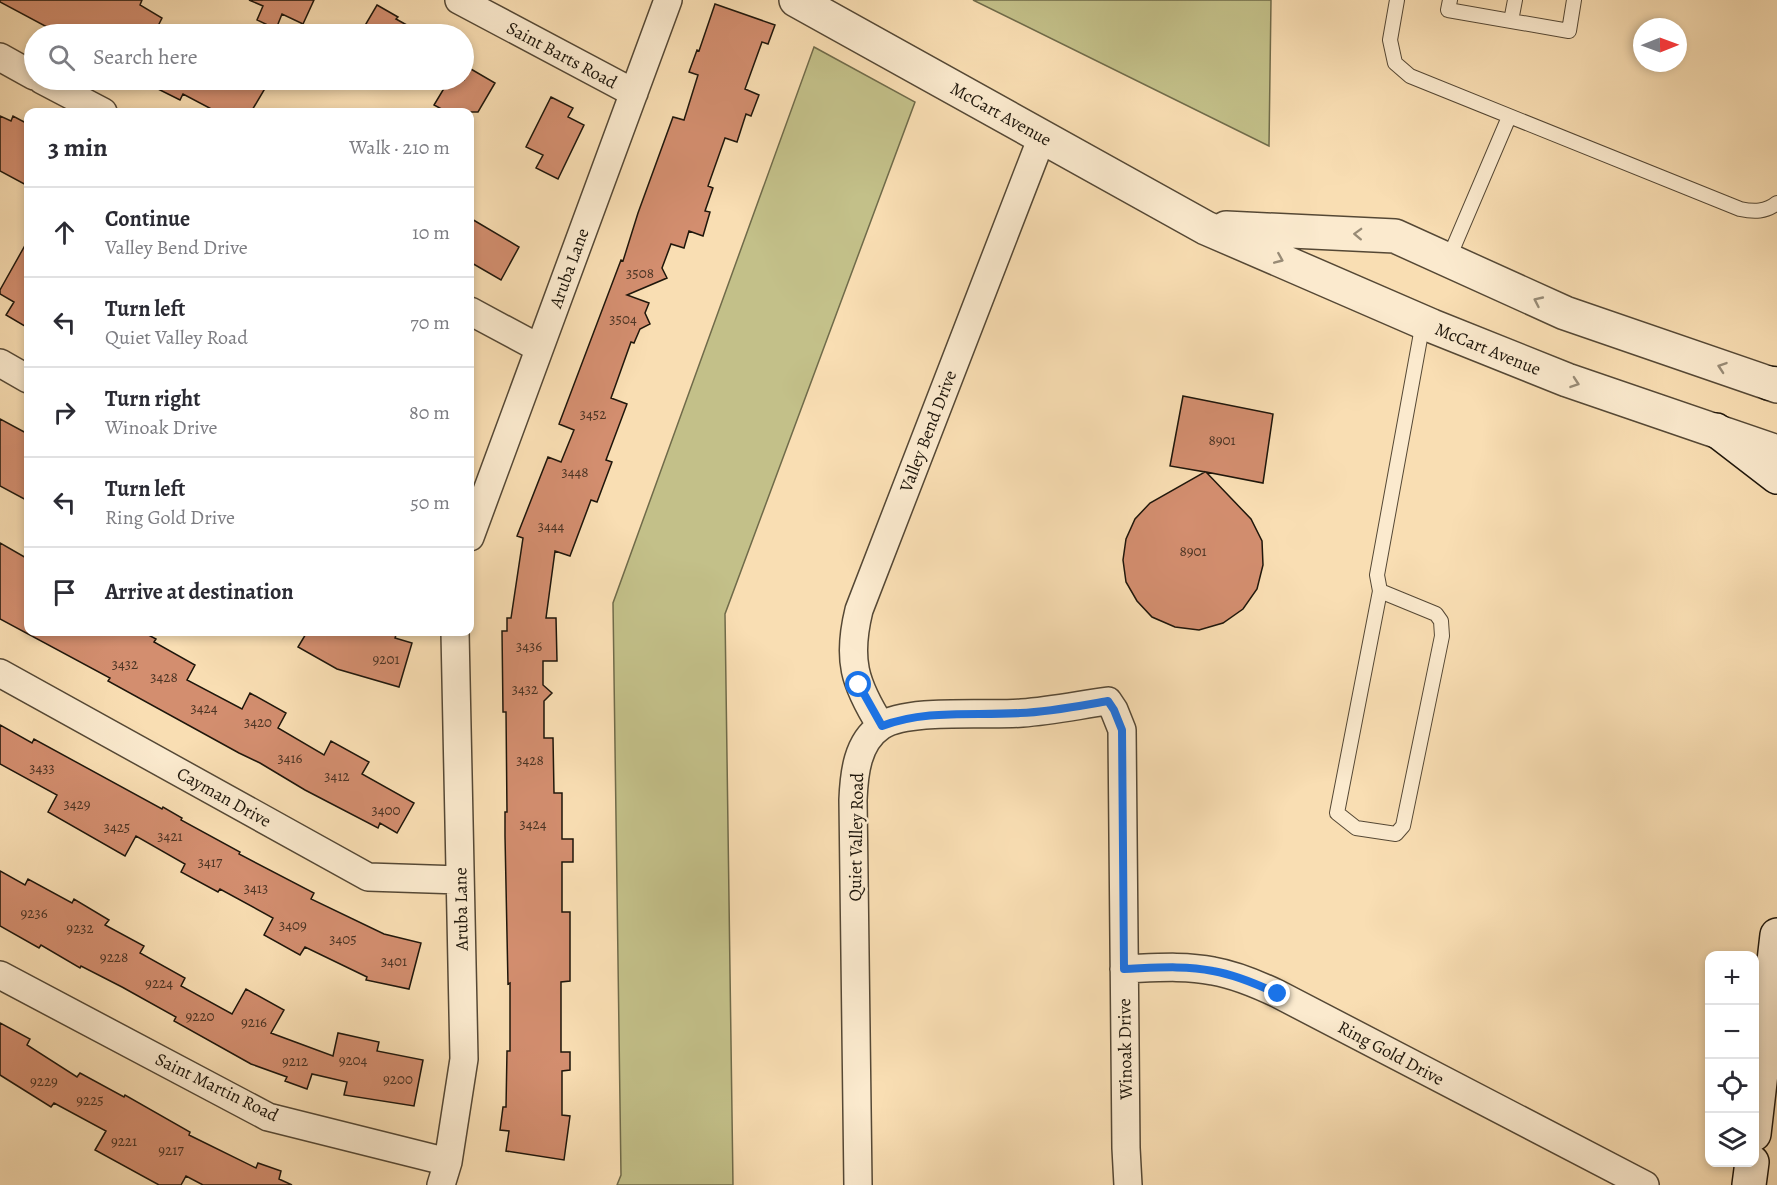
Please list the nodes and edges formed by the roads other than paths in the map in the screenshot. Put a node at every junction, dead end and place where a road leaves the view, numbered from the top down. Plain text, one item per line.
1 (459, 0) edge
2 (668, 0) edge
3 (796, 0) edge
4 (1397, 0) edge
5 (1450, 0) edge
6 (1515, 0) edge
7 (1574, 0) edge
8 (1511, 21) junction
9 (0, 57) edge
10 (24, 70) edge
11 (61, 90) edge
12 (634, 93) junction
13 (95, 108) edge
14 (1509, 117) junction
15 (1042, 137) junction
16 (1777, 203) edge
17 (1206, 228) junction
18 (1448, 260) junction
19 (474, 313) edge
20 (1423, 322) junction
21 (539, 348) junction
22 (0, 363) edge
23 (24, 377) edge
24 (1774, 384) edge
25 (1716, 430) junction
26 (1777, 452) edge
27 (1777, 477) edge
28 (474, 526) edge
29 (1380, 591) junction
30 (455, 636) edge
31 (0, 673) edge
32 (882, 726) junction
33 (460, 880) junction
34 (1777, 935) edge
35 (1124, 969) junction
36 (0, 975) edge
37 (1757, 1113) edge
38 (1751, 1167) edge
39 (444, 1174) edge
40 (858, 1185) edge
41 (1128, 1185) edge
42 (1645, 1185) edge
43 (1749, 1185) edge

1 - 12 street, Saint Barts Road
2 - 12 street, Aruba Lane
3 - 15 street, McCart Avenue
4 - 14 lane
5 - 8 lane
6 - 8 lane
7 - 8 lane
9 - 10 street
11 - 13 street
12 - 21 street, Aruba Lane
14 - 16 lane
14 - 18 lane
15 - 17 street, McCart Avenue
15 - 32 street, Valley Bend Drive
18 -> 17 street, McCart Avenue
17 -> 20 street, McCart Avenue
24 -> 18 street, McCart Avenue
19 - 21 street
20 -> 25 street, McCart Avenue
20 - 29 lane
21 - 28 street, Aruba Lane
22 - 23 street
25 - 26 street, McCart Avenue
25 - 27 street
29 - 29 lane
30 - 33 street, Aruba Lane
31 - 33 street, Cayman Drive
32 - 35 street, Winoak Drive
32 - 40 street, Quiet Valley Road
33 - 39 street, Aruba Lane
34 - 37 street
35 - 41 street, Winoak Drive
35 - 42 street, Ring Gold Drive
36 - 39 street, Saint Martin Road
38 - 43 street

